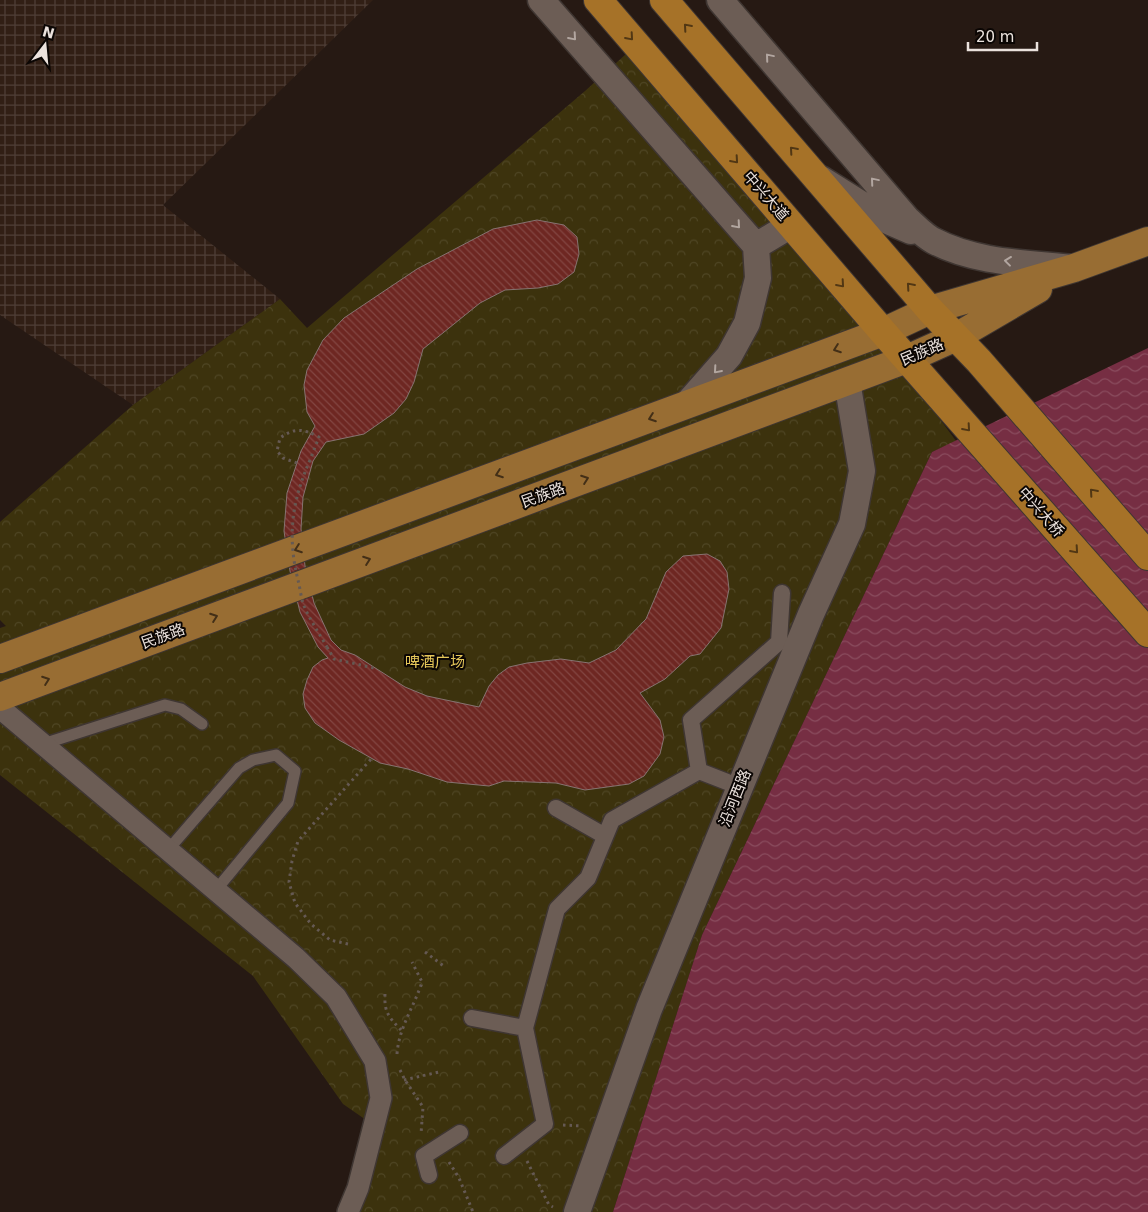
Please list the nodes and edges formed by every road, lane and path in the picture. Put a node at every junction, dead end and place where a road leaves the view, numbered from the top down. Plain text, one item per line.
1 (541, 0) edge
2 (598, 0) edge
3 (664, 0) edge
4 (720, 0) edge
5 (813, 174) junction
6 (791, 225) junction
7 (932, 241) junction
8 (1148, 241) edge
9 (756, 246) junction
10 (1074, 268) junction
11 (930, 310) junction
12 (882, 332) junction
13 (956, 337) junction
14 (907, 359) junction
15 (847, 381) junction
16 (935, 391) joint
17 (686, 405) junction
18 (297, 463) dead end
19 (1148, 556) edge
20 (782, 592) dead end
21 (1148, 633) edge
22 (0, 659) edge
23 (374, 668) dead end
24 (0, 697) edge
25 (0, 708) edge
26 (202, 724) dead end
27 (44, 744) junction
28 (372, 758) dead end
29 (699, 771) junction
30 (740, 787) junction
31 (556, 808) dead end
32 (605, 836) junction
33 (168, 850) junction
34 (216, 890) junction
35 (348, 944) dead end
36 (424, 952) dead end
37 (412, 962) dead end
38 (445, 967) dead end
39 (386, 994) dead end
40 (472, 1018) dead end
41 (525, 1028) junction
42 (401, 1030) junction
43 (397, 1056) dead end
44 (397, 1063) dead end
45 (439, 1072) dead end
46 (405, 1080) junction
47 (378, 1084) junction
48 (545, 1124) junction
49 (607, 1127) junction
50 (460, 1133) dead end
51 (421, 1137) dead end
52 (518, 1145) junction
53 (439, 1147) junction
54 (504, 1156) dead end
55 (429, 1174) dead end
56 (566, 1210) edge
57 (348, 1212) edge
58 (473, 1212) edge

1 -> 9 street
2 -> 6 highway, 中兴大道
5 -> 3 highway
7 -> 4 street
5 - 7 street
11 -> 5 highway
6 - 9 street
6 -> 12 highway, 中兴大道
10 -> 7 street
8 - 10 main road
9 -> 17 street
10 - 11 main road
10 - 13 main road, 民族路
11 - 12 main road
11 - 13 highway
12 - 14 highway, 中兴大道
12 -> 17 main road
13 - 14 main road, 民族路
19 -> 13 highway
14 - 15 main road, 民族路
14 - 16 highway, 中兴大道
24 -> 15 main road, 民族路
15 - 30 street, 沿河西路
16 -> 21 highway, 中兴大桥
17 -> 22 main road
18 - 23 path, bridge
20 - 29 street
25 - 27 street
26 - 27 lane
27 - 33 street
28 - 35 path
29 - 30 street
29 - 32 street
30 - 49 street, 沿河西路
31 - 32 street
32 - 41 street
33 - 34 street
33 - 34 lane
34 - 47 street
36 - 38 path
37 - 42 path
39 - 42 path
40 - 41 street
41 - 48 street
42 - 43 path
44 - 46 path
45 - 46 path
46 - 47 path
46 - 51 path
47 - 57 street
48 - 49 path
48 - 52 street
49 - 56 street, 沿河西路
50 - 53 street
52 - 54 street
52 - 56 path
53 - 55 street
53 - 58 path

